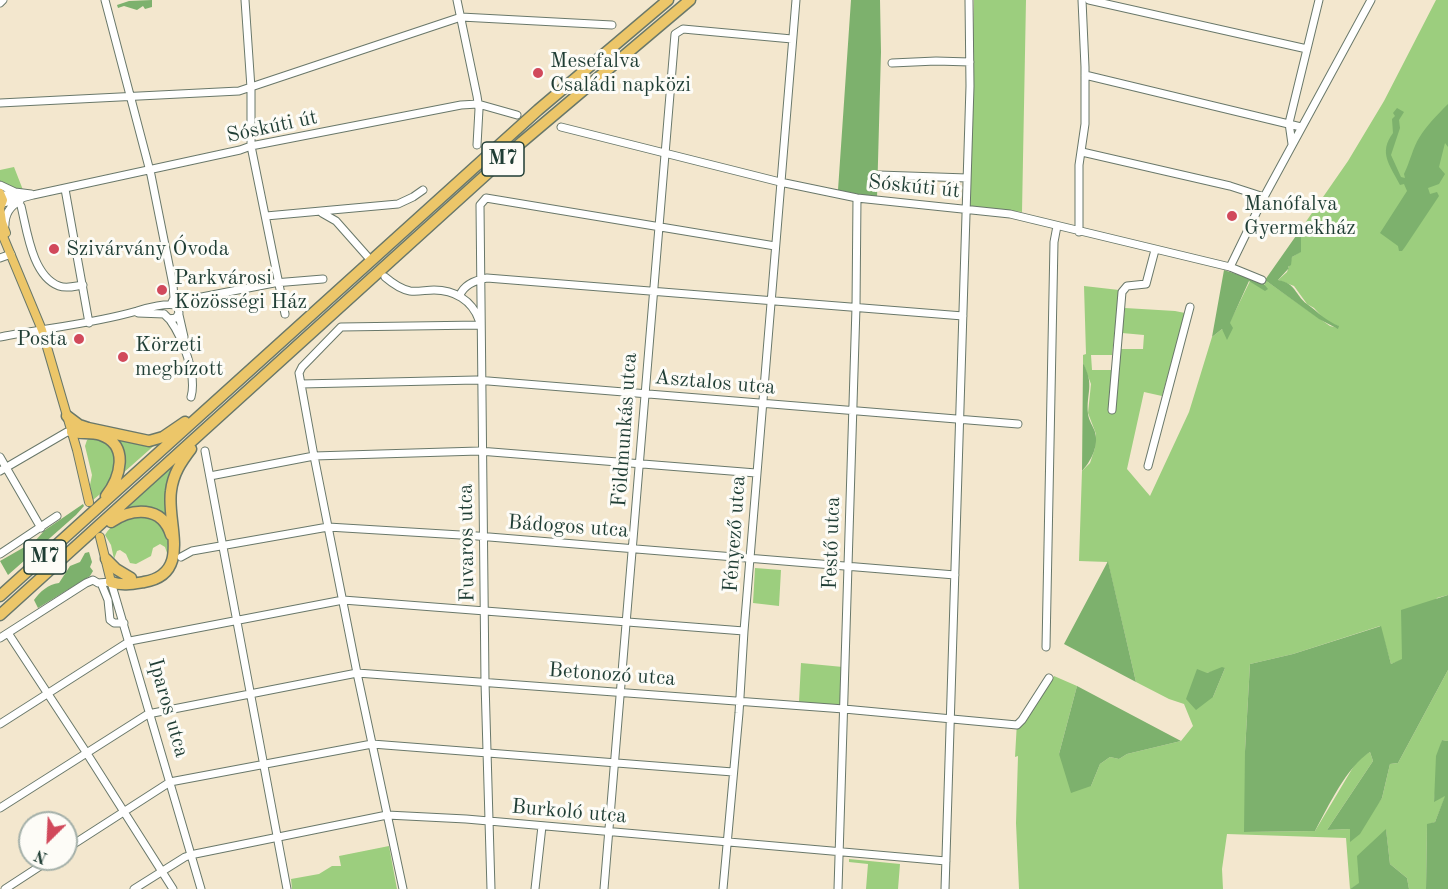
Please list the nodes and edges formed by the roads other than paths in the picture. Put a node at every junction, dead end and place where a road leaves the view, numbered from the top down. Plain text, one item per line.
1 (105, 0) edge
2 (245, 0) edge
3 (457, 0) edge
4 (668, 0) edge
5 (690, 0) edge
6 (796, 0) edge
7 (969, 0) edge
8 (1082, 0) edge
9 (1089, 0) edge
10 (1319, 0) edge
11 (1371, 0) edge
12 (461, 17) junction
13 (612, 25) dead end
14 (792, 39) junction
15 (1307, 49) junction
16 (970, 62) junction
17 (892, 63) dead end
18 (1085, 75) junction
19 (251, 88) junction
20 (129, 95) junction
21 (0, 103) edge
22 (478, 104) junction
23 (517, 115) dead end
24 (1289, 123) junction
25 (561, 127) dead end
26 (1301, 127) junction
27 (1292, 144) junction
28 (477, 145) dead end
29 (251, 146) junction
30 (1082, 152) junction
31 (664, 153) junction
32 (149, 169) junction
33 (879, 175) dead end
34 (967, 178) junction
35 (780, 182) junction
36 (65, 189) junction
37 (423, 190) dead end
38 (33, 195) junction
39 (1264, 197) junction
40 (858, 198) junction
41 (1, 199) edge
42 (21, 206) dead end
43 (966, 209) junction
44 (321, 212) junction
45 (266, 216) junction
46 (658, 226) junction
47 (1056, 226) junction
48 (3, 229) edge
49 (1079, 232) junction
50 (775, 246) junction
51 (1155, 250) junction
52 (11, 254) junction
53 (367, 256) dead end
54 (0, 258) edge
55 (1230, 267) junction
56 (385, 277) dead end
57 (323, 279) dead end
58 (479, 279) junction
59 (1262, 280) dead end
60 (279, 282) junction
61 (83, 285) junction
62 (653, 291) junction
63 (460, 295) junction
64 (771, 301) junction
65 (173, 305) junction
66 (856, 307) junction
67 (1190, 308) dead end
68 (130, 313) junction
69 (164, 314) junction
70 (285, 314) dead end
71 (179, 315) junction
72 (963, 316) junction
73 (170, 320) junction
74 (89, 323) junction
75 (481, 325) junction
76 (42, 330) junction
77 (0, 337) edge
78 (184, 346) junction
79 (481, 381) junction
80 (301, 384) junction
81 (644, 393) junction
82 (191, 397) dead end
83 (217, 400) junction
84 (762, 403) junction
85 (230, 407) junction
86 (852, 410) junction
87 (1112, 410) dead end
88 (67, 416) junction
89 (959, 420) junction
90 (1018, 424) dead end
91 (87, 431) junction
92 (72, 432) junction
93 (75, 444) junction
94 (205, 451) dead end
95 (482, 451) junction
96 (314, 456) junction
97 (0, 457) edge
98 (639, 464) junction
99 (1148, 466) dead end
100 (3, 469) edge
101 (756, 473) junction
102 (210, 476) junction
103 (89, 502) dead end
104 (57, 516) dead end
105 (89, 517) junction
106 (328, 527) junction
107 (41, 528) junction
108 (100, 537) dead end
109 (484, 537) junction
110 (81, 543) junction
111 (221, 545) junction
112 (632, 549) junction
113 (0, 554) edge
114 (181, 557) dead end
115 (750, 558) junction
116 (106, 559) junction
117 (848, 567) junction
118 (955, 575) junction
119 (129, 581) junction
120 (106, 582) junction
121 (0, 596) edge
122 (116, 597) junction
123 (343, 600) junction
124 (485, 610) junction
125 (0, 615) edge
126 (235, 621) junction
127 (124, 623) junction
128 (626, 623) junction
129 (744, 631) junction
130 (8, 633) junction
131 (0, 638) edge
132 (130, 641) junction
133 (1046, 647) dead end
134 (357, 673) junction
135 (1049, 678) dead end
136 (485, 682) junction
137 (619, 692) junction
138 (47, 693) junction
139 (249, 694) junction
140 (739, 700) junction
141 (844, 709) junction
142 (150, 713) junction
143 (951, 718) junction
144 (0, 724) edge
145 (372, 744) junction
146 (86, 752) junction
147 (487, 752) junction
148 (613, 762) junction
149 (263, 766) junction
150 (733, 772) junction
151 (171, 782) junction
152 (0, 808) edge
153 (123, 812) junction
154 (387, 815) junction
155 (488, 821) junction
156 (542, 826) junction
157 (608, 831) junction
158 (278, 836) junction
159 (78, 841) edge
160 (726, 842) junction
161 (839, 850) junction
162 (191, 855) junction
163 (946, 861) junction
164 (33, 871) edge
165 (162, 871) junction
166 (5, 889) edge
167 (134, 889) edge
168 (173, 889) edge
169 (201, 889) edge
170 (287, 889) edge
171 (403, 889) edge
172 (490, 889) edge
173 (536, 889) edge
174 (604, 889) edge
175 (723, 889) edge
176 (837, 889) edge
177 (945, 889) edge

1 - 20 street
2 - 19 street
3 - 12 street
4 - 83 highway, M7
5 - 85 highway, M7
6 - 14 street, Fényező utca
7 - 16 street
8 - 18 street
9 - 15 street
10 - 15 street
11 - 26 street
12 - 13 street
12 - 19 street
12 - 22 street
14 - 31 street, Földmunkás utca
14 - 35 street, Fényező utca
15 - 24 street
16 - 17 street
16 - 34 street
18 - 24 street
18 - 30 street
19 - 20 street
19 - 29 street
20 - 21 street
20 - 32 street
22 - 23 street, Sóskúti út
22 - 28 street
22 - 29 street, Sóskúti út
24 - 26 street
24 - 27 street
25 - 31 street, Sóskúti út
26 - 27 street
27 - 39 street
29 - 32 street, Sóskúti út
29 - 45 street
30 - 39 street
30 - 49 street
31 - 35 street, Sóskúti út
31 - 46 street, Földmunkás utca
32 - 36 street, Sóskúti út
32 - 65 street
33 - 34 street
34 - 43 street
35 - 40 street, Sóskúti út
35 - 50 street, Fényező utca
36 - 38 street, Sóskúti út
36 - 61 street
37 - 44 street
38 - 41 street, Sóskúti út
38 - 48 street
39 - 55 street
40 - 43 street, Sóskúti út
40 - 66 street, Festő utca
41 - 48 main road
42 - 61 street
43 - 47 street, Sóskúti út
43 - 72 street
44 - 45 street
44 - 53 street
45 - 60 street
46 - 50 street
46 - 58 street, Fuvaros utca
46 - 62 street, Földmunkás utca
47 - 49 street, Sóskúti út
47 - 133 street
48 - 52 main road
49 - 51 street, Sóskúti út
50 - 64 street, Fényező utca
51 - 55 street, Sóskúti út
51 - 87 street
52 - 54 street
52 - 76 main road
55 - 59 street, Sóskúti út
56 - 63 street
57 - 60 street
58 - 62 street
58 - 63 street
58 - 75 street, Fuvaros utca
60 - 65 street
60 - 70 street
61 - 74 street
62 - 64 street
62 - 81 street, Földmunkás utca
63 - 75 street
64 - 66 street
64 - 84 street, Fényező utca
65 - 68 street
65 - 69 street
65 - 71 street
66 - 72 street
66 - 86 street, Festő utca
67 - 99 street
68 - 69 street
68 - 74 street
69 - 73 street
71 - 73 street
71 - 78 street
72 - 89 street
73 - 78 street
74 - 76 street
75 - 79 street, Fuvaros utca
75 - 80 street
76 - 77 street
76 - 88 main road
78 - 82 street
79 - 80 street, Asztalos utca
79 - 81 street, Asztalos utca
79 - 95 street, Fuvaros utca
80 - 96 street
81 - 84 street, Asztalos utca
81 - 98 street, Földmunkás utca
83 - 91 highway
83 - 105 highway, M7
84 - 86 street, Asztalos utca
84 - 101 street, Fényező utca
85 - 110 highway, M7
85 - 119 highway
86 - 89 street, Asztalos utca
86 - 117 street, Festő utca
88 - 91 highway
88 - 92 main road
89 - 90 street, Asztalos utca
89 - 118 street
91 - 92 highway
91 - 93 highway
91 - 105 highway
92 - 93 main road
92 - 100 street
93 - 103 main road
94 - 102 street
95 - 96 street
95 - 98 street
95 - 109 street, Fuvaros utca
96 - 102 street
96 - 106 street
97 - 100 street
98 - 101 street
98 - 112 street, Földmunkás utca
100 - 107 street
101 - 115 street, Fényező utca
102 - 111 street
104 - 107 street
105 - 121 highway, M7
106 - 109 street, Bádogos utca
106 - 111 street, Bádogos utca
106 - 123 street
107 - 113 street
108 - 116 main road, Iparos utca
109 - 112 street, Bádogos utca
109 - 124 street, Fuvaros utca
110 - 119 highway
110 - 125 highway, M7
111 - 114 street, Bádogos utca
111 - 126 street
112 - 115 street, Bádogos utca
112 - 128 street, Földmunkás utca
115 - 117 street, Bádogos utca
115 - 129 street, Fényező utca
116 - 119 highway
116 - 120 main road, Iparos utca
117 - 118 street, Bádogos utca
117 - 141 street, Festő utca
118 - 143 street
119 - 120 highway
119 - 122 highway
120 - 122 street, Iparos utca
120 - 127 street
120 - 130 street
122 - 127 street, Iparos utca
123 - 124 street
123 - 126 street
123 - 134 street
124 - 128 street
124 - 136 street, Fuvaros utca
126 - 132 street
126 - 139 street
127 - 132 street, Iparos utca
128 - 129 street
128 - 137 street, Földmunkás utca
129 - 140 street, Fényező utca
130 - 131 street
130 - 138 street
132 - 138 street
132 - 142 street, Iparos utca
134 - 136 street, Betonozó utca
134 - 139 street, Betonozó utca
134 - 145 street
135 - 143 street, Betonozó utca
136 - 137 street, Betonozó utca
136 - 147 street, Fuvaros utca
137 - 140 street, Betonozó utca
137 - 148 street, Földmunkás utca
138 - 144 street
138 - 146 street
139 - 142 street, Betonozó utca
139 - 149 street
140 - 141 street, Betonozó utca
140 - 150 street, Fényező utca
141 - 143 street, Betonozó utca
141 - 161 street, Festő utca
142 - 146 street
142 - 151 street, Iparos utca
143 - 163 street
145 - 147 street
145 - 149 street
145 - 154 street
146 - 152 street
146 - 153 street
147 - 148 street
147 - 155 street, Fuvaros utca
148 - 150 street
148 - 157 street, Földmunkás utca
149 - 151 street
149 - 158 street
150 - 160 street, Fényező utca
151 - 153 street
151 - 162 street, Iparos utca
153 - 159 street
153 - 165 street
154 - 155 street, Burkoló utca
154 - 158 street, Burkoló utca
154 - 171 street
155 - 156 street, Burkoló utca
155 - 172 street, Fuvaros utca
156 - 157 street, Burkoló utca
156 - 173 street
157 - 160 street, Burkoló utca
157 - 174 street, Földmunkás utca
158 - 162 street, Burkoló utca
158 - 170 street
160 - 161 street, Burkoló utca
160 - 175 street, Fényező utca
161 - 163 street, Burkoló utca
161 - 176 street, Festő utca
162 - 165 street, Burkoló utca
162 - 169 street, Iparos utca
163 - 177 street
164 - 166 street
165 - 167 street, Burkoló utca
165 - 168 street

